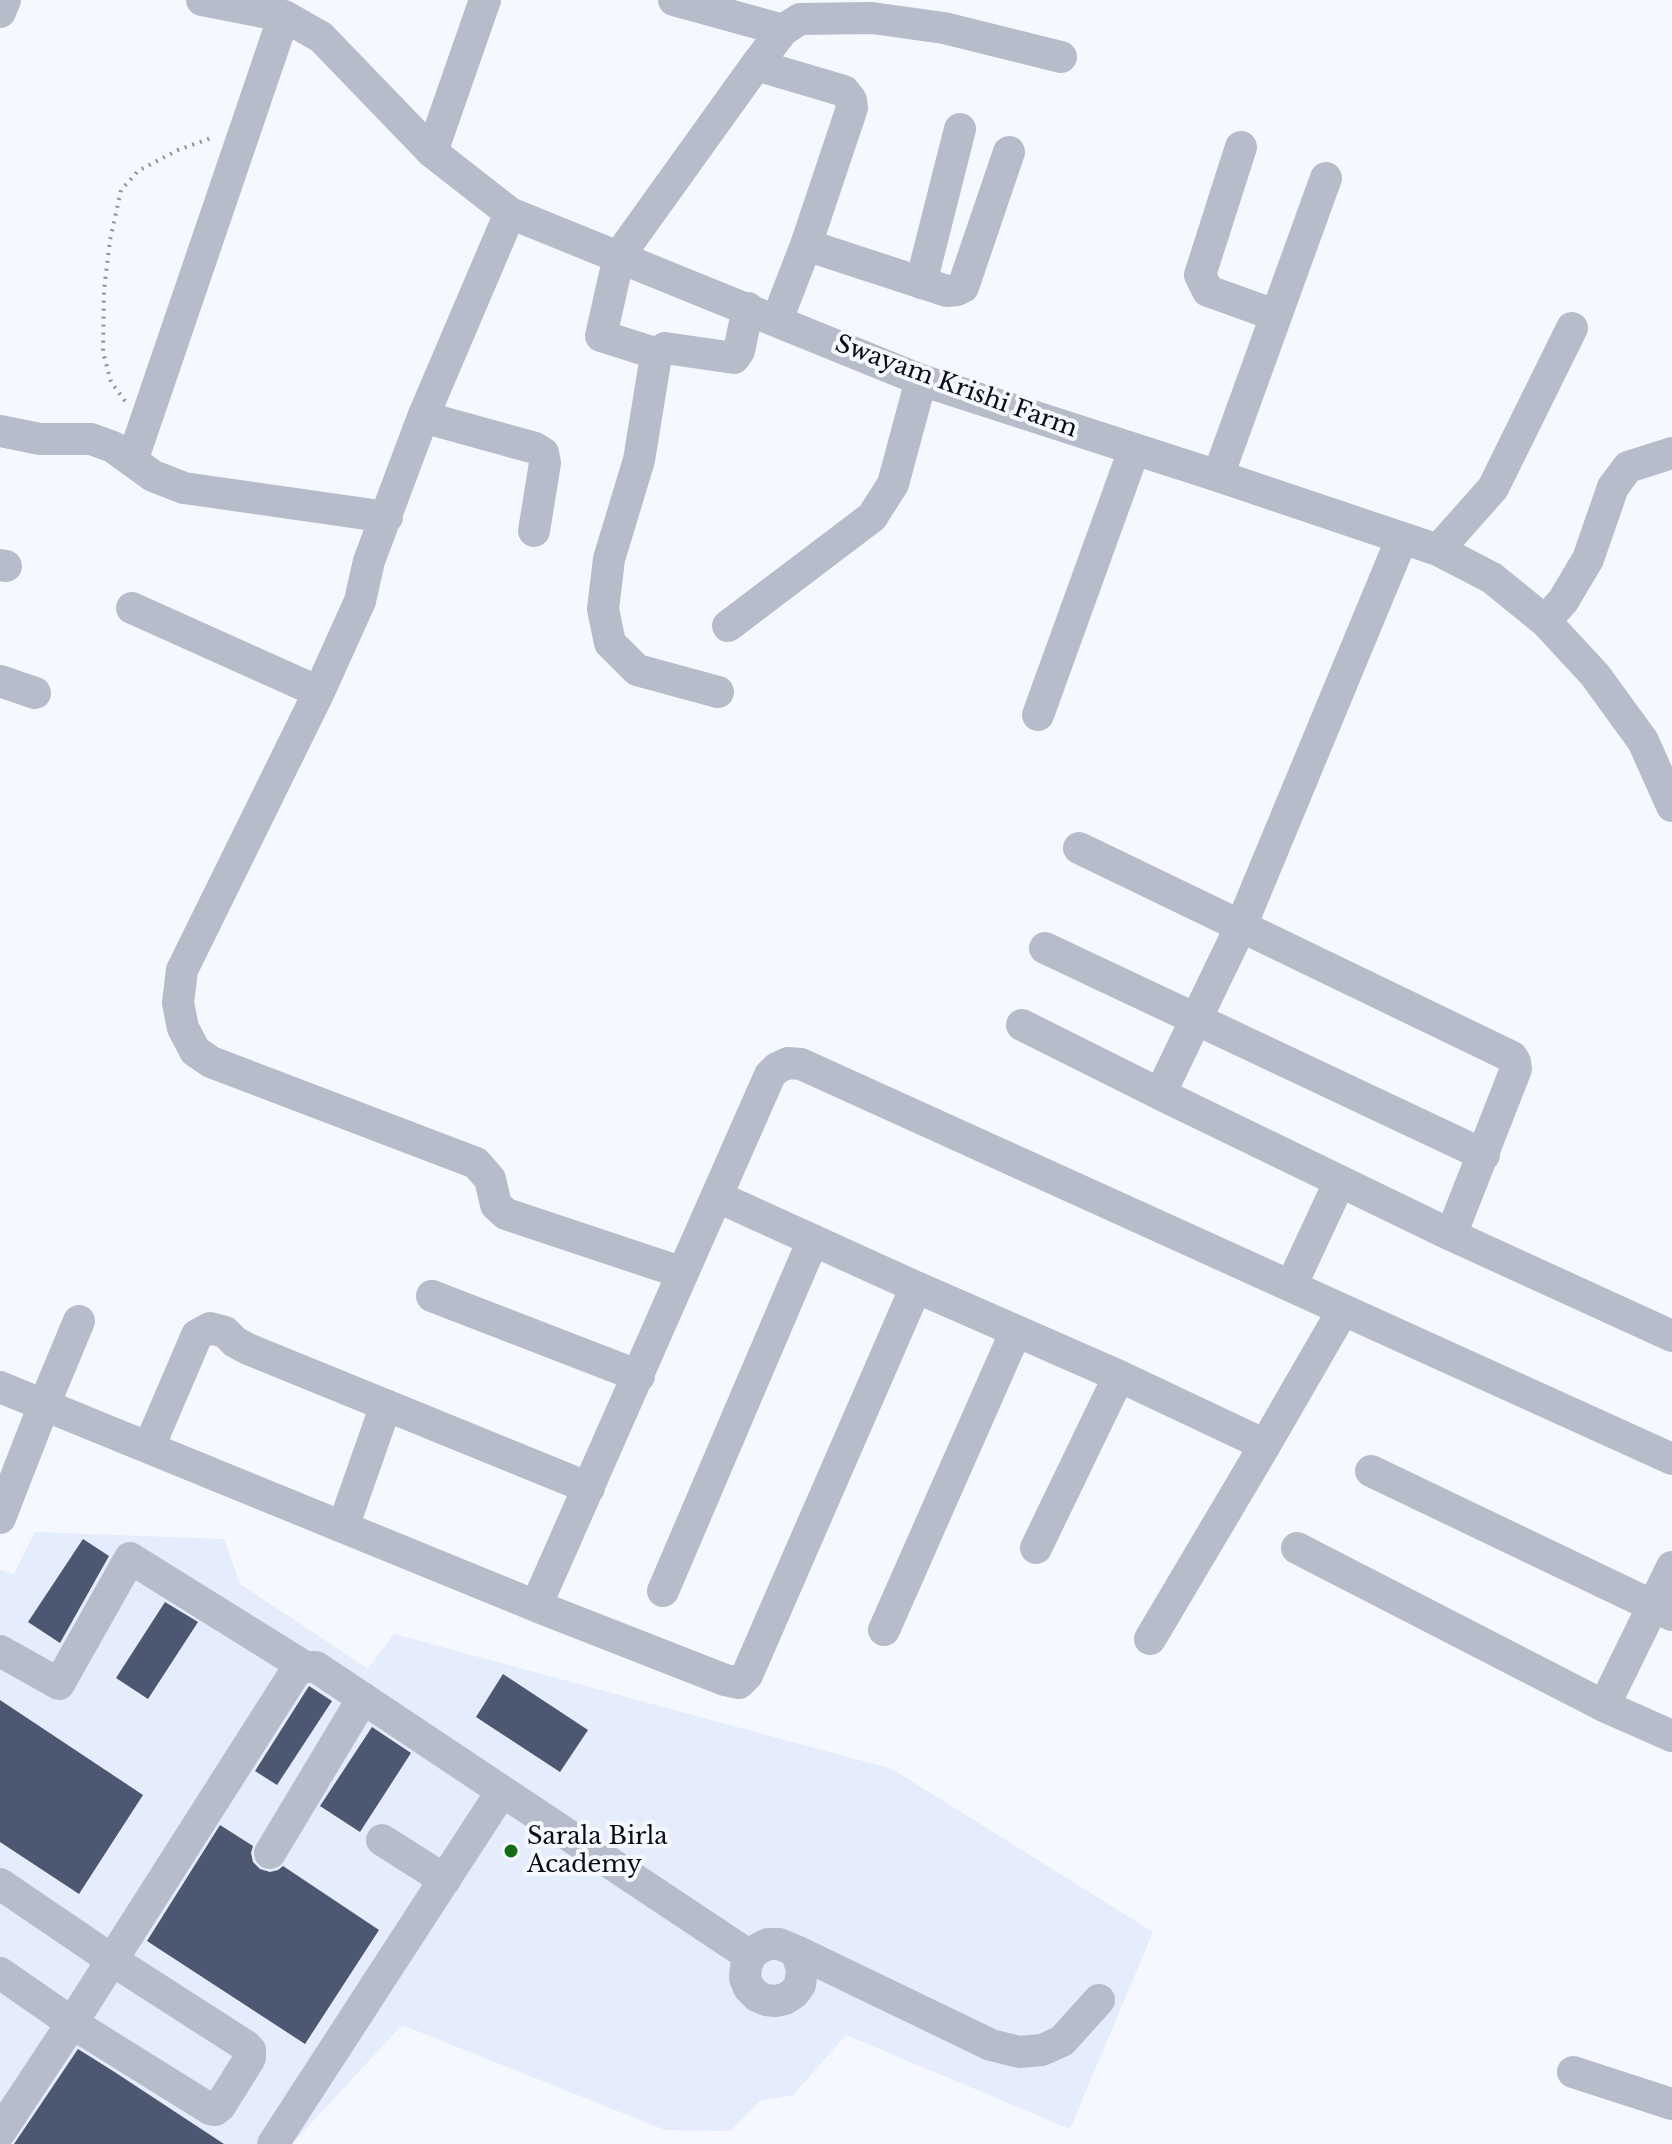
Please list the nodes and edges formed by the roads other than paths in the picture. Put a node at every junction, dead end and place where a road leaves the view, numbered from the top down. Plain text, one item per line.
1 (5, 0) edge
2 (202, 0) edge
3 (485, 0) edge
4 (674, 0) edge
5 (872, 9) edge
6 (0, 12) edge
7 (284, 16) junction
8 (783, 30) junction
9 (1061, 57) dead end
10 (756, 65) junction
11 (960, 129) dead end
12 (1241, 147) dead end
13 (432, 152) junction
14 (1009, 152) dead end
15 (1326, 178) dead end
16 (510, 213) junction
17 (806, 245) junction
18 (619, 256) junction
19 (921, 283) junction
20 (762, 314) junction
21 (1275, 315) junction
22 (1572, 328) dead end
23 (658, 354) junction
24 (921, 380) junction
25 (423, 417) junction
26 (0, 431) edge
27 (1134, 450) junction
28 (1672, 453) edge
29 (132, 461) junction
30 (1218, 476) junction
31 (387, 517) junction
32 (534, 531) dead end
33 (1402, 538) junction
34 (1438, 550) junction
35 (132, 608) dead end
36 (1545, 621) junction
37 (728, 626) dead end
38 (0, 681) edge
39 (319, 692) junction
40 (718, 692) dead end
41 (35, 693) dead end
42 (1038, 715) dead end
43 (1672, 806) edge
44 (1079, 848) dead end
45 (1241, 926) junction
46 (1045, 948) dead end
47 (1197, 1018) junction
48 (1022, 1025) dead end
49 (1160, 1094) junction
50 (1484, 1155) junction
51 (1340, 1181) junction
52 (718, 1197) junction
53 (1451, 1235) junction
54 (813, 1240) junction
55 (683, 1273) junction
56 (1291, 1286) junction
57 (916, 1287) junction
58 (432, 1296) dead end
59 (1343, 1310) junction
60 (79, 1321) dead end
61 (1016, 1331) junction
62 (1672, 1336) edge
63 (639, 1376) junction
64 (1119, 1376) junction
65 (0, 1387) edge
66 (44, 1405) junction
67 (386, 1405) junction
68 (1265, 1445) junction
69 (149, 1447) junction
70 (1672, 1459) edge
71 (1371, 1471) dead end
72 (589, 1488) junction
73 (0, 1518) edge
74 (343, 1527) junction
75 (1036, 1548) dead end
76 (1297, 1548) dead end
77 (1672, 1567) edge
78 (663, 1591) dead end
79 (536, 1606) junction
80 (1662, 1611) edge
81 (884, 1630) dead end
82 (1150, 1639) dead end
83 (0, 1651) edge
84 (305, 1667) junction
85 (363, 1698) junction
86 (1604, 1706) junction
87 (1672, 1736) edge
88 (502, 1791) junction
89 (382, 1840) dead end
90 (270, 1853) dead end
91 (445, 1880) junction
92 (0, 1884) edge
93 (796, 1951) junction
94 (750, 1956) junction
95 (112, 1960) junction
96 (0, 1973) edge
97 (1099, 2000) dead end
98 (72, 2023) junction
99 (1573, 2072) dead end
100 (1672, 2104) edge
101 (0, 2132) edge
102 (273, 2144) edge

1 - 6 street
2 - 7 street, Swayam Krishi Farm
3 - 13 street
4 - 8 street
5 - 8 street
5 - 9 street
7 - 13 street, Swayam Krishi Farm
7 - 29 street
8 - 10 street
10 - 17 street
10 - 18 street
11 - 19 street
12 - 21 street
13 - 16 street, Swayam Krishi Farm
14 - 19 street
15 - 21 street
16 - 18 street, Swayam Krishi Farm
16 - 25 street
17 - 19 street
17 - 20 street
18 - 20 street, Swayam Krishi Farm
18 - 23 street
20 - 23 street
20 - 24 street, Swayam Krishi Farm
21 - 30 street
22 - 34 street
23 - 40 street
24 - 27 street, Swayam Krishi Farm
24 - 37 street
25 - 31 street
25 - 32 street
26 - 29 street
27 - 30 street, Swayam Krishi Farm
27 - 42 street
28 - 36 street
29 - 31 street
30 - 33 street, Swayam Krishi Farm
31 - 39 street
33 - 34 street, Swayam Krishi Farm
33 - 45 street
34 - 36 street, Swayam Krishi Farm
35 - 39 street
36 - 43 street, Swayam Krishi Farm
38 - 41 street
39 - 55 street
44 - 45 street
45 - 47 street
45 - 50 street
46 - 47 street
47 - 49 street
47 - 50 street
48 - 49 street
49 - 51 street
50 - 53 street
51 - 53 street
51 - 56 street
52 - 54 street
52 - 55 street
52 - 56 street
53 - 62 street
54 - 57 street
54 - 78 street
55 - 63 street
56 - 59 street
57 - 61 street
57 - 79 street
58 - 63 street
59 - 68 street
59 - 70 street
60 - 66 street
61 - 64 street
61 - 81 street
63 - 72 street
64 - 68 street
64 - 75 street
65 - 66 street
66 - 69 street
66 - 73 street
67 - 69 street
67 - 72 street
67 - 74 street
68 - 82 street
69 - 74 street
71 - 80 street
72 - 79 street
74 - 79 street
76 - 86 street
77 - 80 street
80 - 86 street
83 - 84 street
84 - 85 street
84 - 95 street
85 - 88 street
85 - 90 street
86 - 87 street
88 - 91 street
88 - 94 street
89 - 91 street
91 - 102 street
92 - 95 street
93 - 94 street
93 - 94 street
93 - 97 street
95 - 98 street
95 - 98 street
96 - 98 street
98 - 101 street
99 - 100 street

